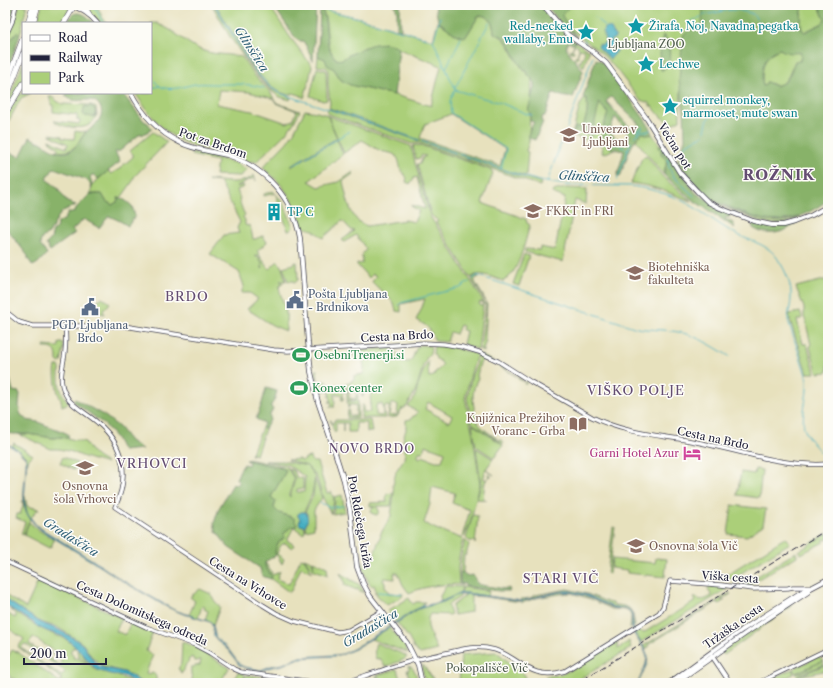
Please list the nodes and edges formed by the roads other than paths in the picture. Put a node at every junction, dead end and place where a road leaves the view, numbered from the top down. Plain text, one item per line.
1 (16, 5) edge
2 (33, 5) edge
3 (38, 5) edge
4 (82, 5) edge
5 (543, 5) edge
6 (73, 6) edge
7 (89, 14) junction
8 (28, 22) edge
9 (33, 22) edge
10 (65, 22) edge
11 (96, 22) edge
12 (5, 37) edge
13 (22, 41) edge
14 (22, 57) edge
15 (22, 86) edge
16 (5, 87) edge
17 (132, 94) edge
18 (5, 101) edge
19 (5, 114) edge
20 (828, 206) edge
21 (5, 311) edge
22 (65, 326) junction
23 (308, 350) junction
24 (828, 464) edge
25 (5, 562) edge
26 (828, 579) edge
27 (788, 588) junction
28 (811, 588) junction
29 (796, 597) junction
30 (382, 611) junction
31 (828, 649) edge
32 (711, 655) junction
33 (416, 660) junction
34 (320, 683) edge
35 (344, 683) edge
36 (422, 683) edge
37 (669, 683) edge
38 (676, 683) edge
39 (730, 683) edge
40 (758, 683) edge

1 - 12 street
2 - 8 highway
3 - 9 highway
4 - 7 highway
5 - 20 main road, Večna pot
6 - 7 main road
6 - 10 highway
7 - 11 main road
13 - 16 highway
14 - 18 highway
15 - 19 highway
17 - 23 main road, Pot za Brdom
21 - 22 street, Cesta na Brdo
22 - 23 street, Cesta na Brdo
22 - 30 street, Cesta na Vrhovce
23 - 24 street, Cesta na Brdo
23 - 30 main road, Pot Rdečega križa
25 - 34 street, Cesta Dolomitskega odreda
26 - 28 main road, Tržaška cesta
27 - 28 street, Viška cesta
27 - 29 street
27 - 33 street, Viška cesta
28 - 29 main road, Tržaška cesta
29 - 32 main road, Tržaška cesta
30 - 33 main road, Pot Rdečega križa
31 - 40 street
32 - 37 main road, Tržaška cesta
32 - 38 main road, Tržaška cesta
32 - 39 street
33 - 35 street
33 - 36 main road, Pot Rdečega križa

